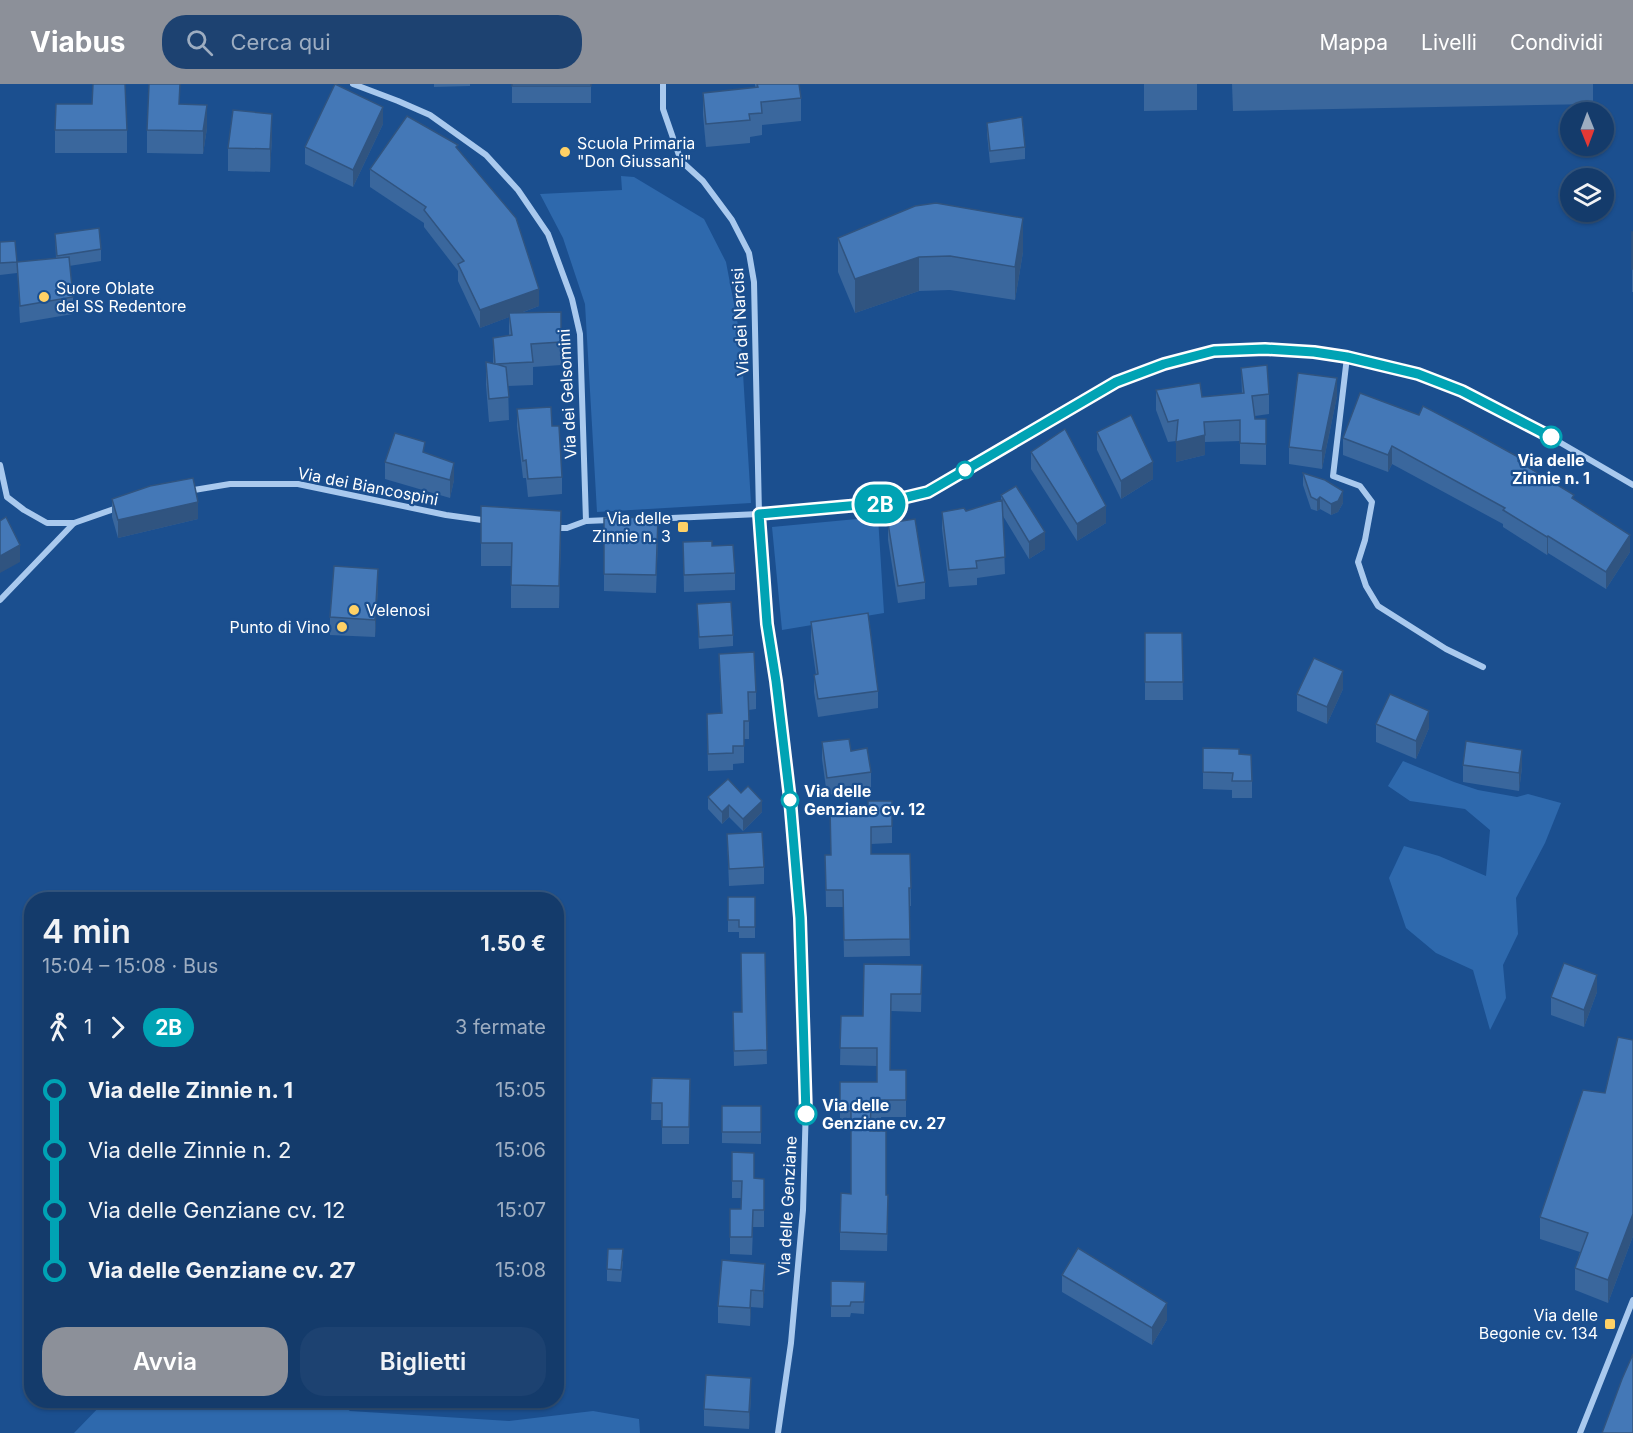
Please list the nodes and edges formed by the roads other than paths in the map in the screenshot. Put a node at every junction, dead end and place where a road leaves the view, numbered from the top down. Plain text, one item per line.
1 (353, 84) edge
2 (663, 84) edge
3 (1347, 357) junction
4 (0, 465) edge
5 (1633, 485) edge
6 (184, 492) edge
7 (128, 505) edge
8 (759, 514) junction
9 (642, 519) edge
10 (620, 520) edge
11 (586, 521) junction
12 (492, 522) edge
13 (74, 523) junction
14 (548, 528) edge
15 (0, 600) edge
16 (1483, 667) dead end
17 (1633, 1300) edge
18 (778, 1433) edge
19 (1580, 1433) edge

1 - 11 street, Via dei Gelsomini
2 - 8 street, Via dei Narcisi
3 - 5 street
3 - 8 street
3 - 16 street
4 - 13 street
6 - 12 street, Via dei Biancospini
7 - 13 street
8 - 9 street
8 - 18 street, Via delle Genziane
10 - 11 street
11 - 14 street
13 - 15 street
17 - 19 street

